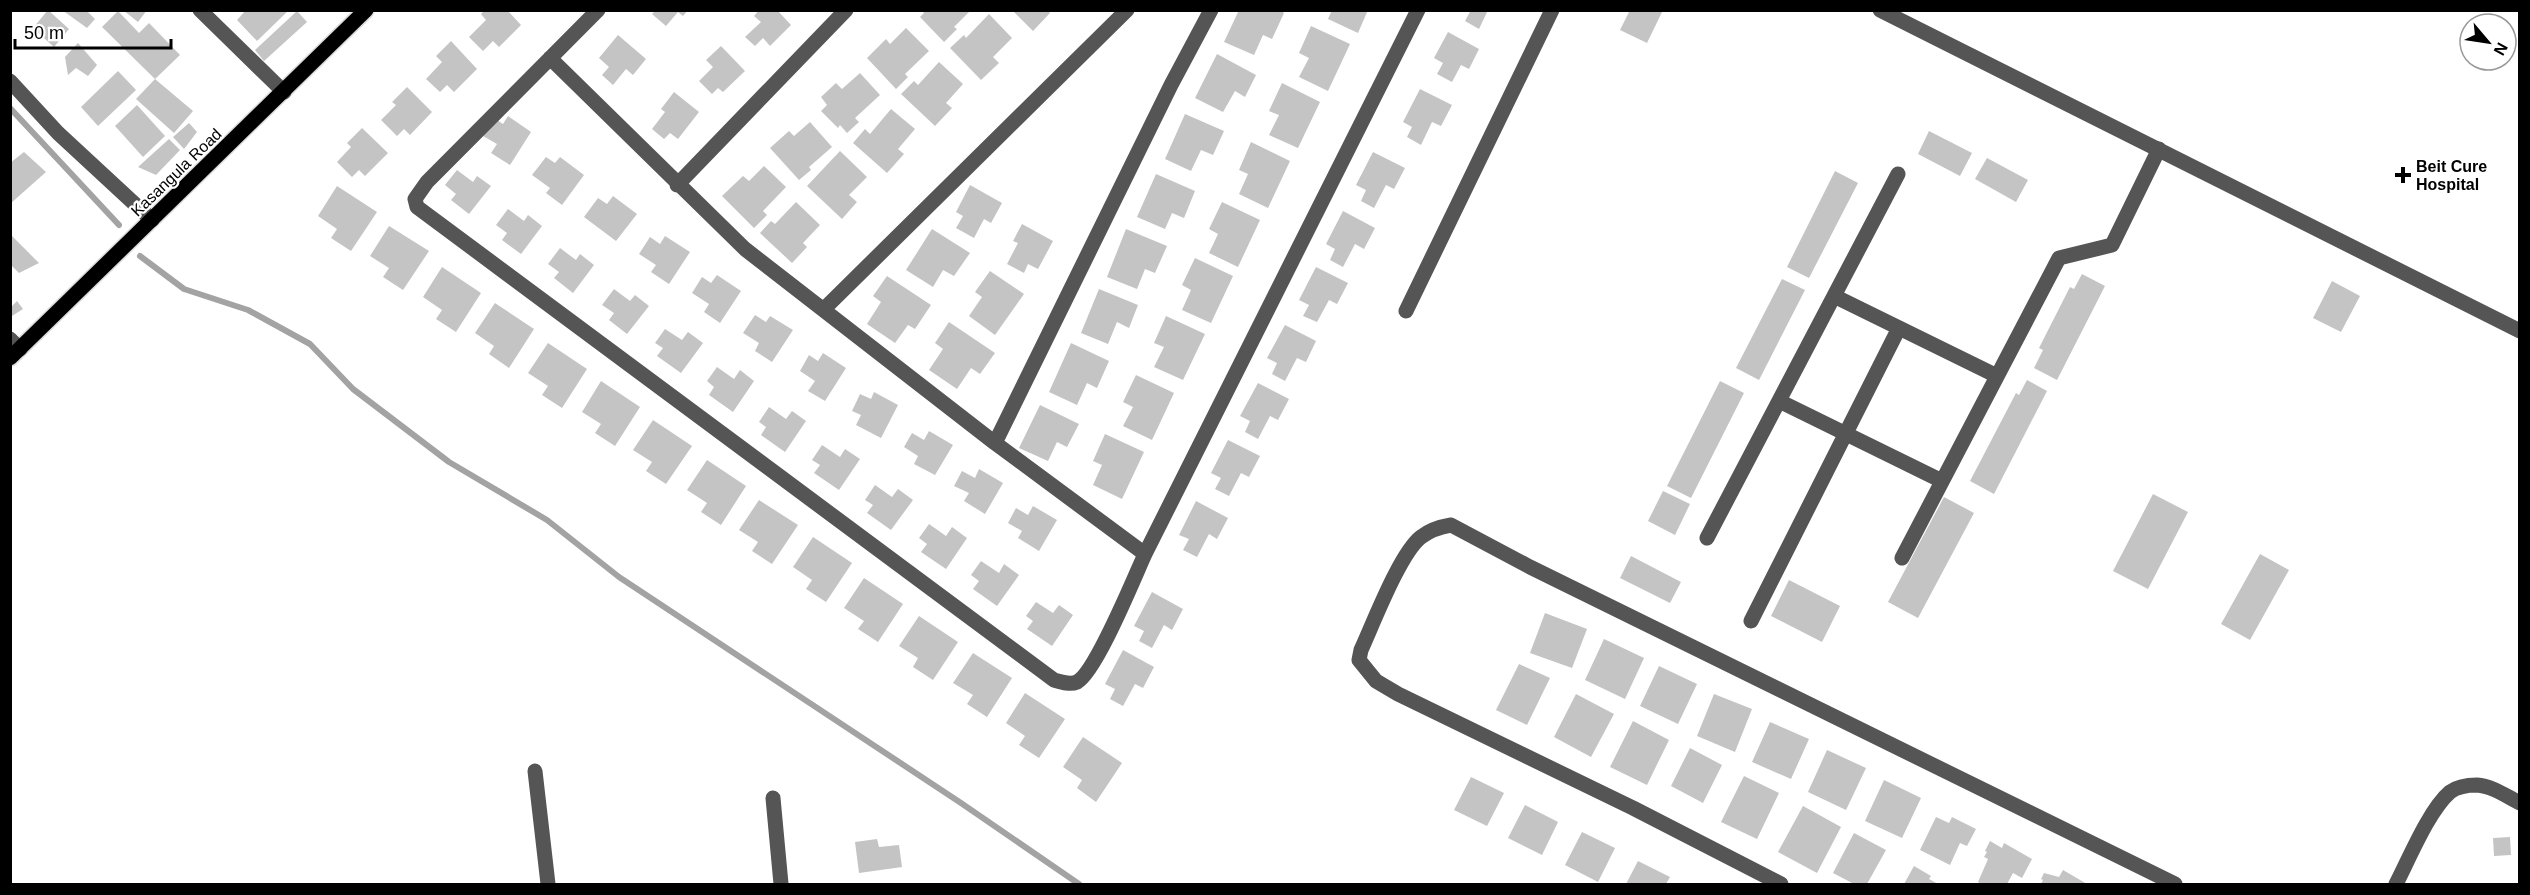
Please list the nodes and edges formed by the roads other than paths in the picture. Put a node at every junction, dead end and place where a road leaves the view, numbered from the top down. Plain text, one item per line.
1 (200, 10) edge
2 (366, 10) edge
3 (598, 10) edge
4 (846, 10) edge
5 (1127, 10) edge
6 (1211, 10) edge
7 (1418, 10) edge
8 (1552, 10) edge
9 (1880, 10) edge
10 (550, 58) junction
11 (10, 81) edge
12 (284, 92) junction
13 (2159, 149) junction
14 (1898, 174) dead end
15 (677, 185) junction
16 (152, 220) junction
17 (1834, 296) junction
18 (824, 309) junction
19 (1406, 312) dead end
20 (1899, 328) junction
21 (2520, 331) edge
22 (14, 348) edge
23 (1997, 376) junction
24 (1779, 401) junction
25 (1845, 434) junction
26 (995, 443) junction
27 (1942, 481) junction
28 (1707, 538) dead end
29 (1145, 554) junction
30 (1902, 558) dead end
31 (1751, 621) dead end
32 (535, 771) dead end
33 (773, 798) dead end
34 (2520, 803) edge
35 (548, 885) edge
36 (781, 885) edge
37 (1781, 885) edge
38 (2175, 885) edge
39 (2396, 885) edge

1 - 12 street
2 - 12 main road, Kasangula Road
3 - 10 street
4 - 15 street
5 - 18 street
6 - 26 street
7 - 29 street
8 - 19 street
9 - 13 street
10 - 15 street
10 - 29 street
11 - 16 street
12 - 16 main road, Kasangula Road
13 - 21 street
13 - 23 street
14 - 17 street
15 - 18 street
16 - 22 main road, Kasangula Road
17 - 20 street
17 - 24 street
18 - 26 street
20 - 23 street
20 - 25 street
23 - 27 street
24 - 25 street
24 - 28 street
25 - 27 street
25 - 31 street
26 - 29 street
27 - 30 street
32 - 35 street
33 - 36 street
34 - 39 street
37 - 38 street

